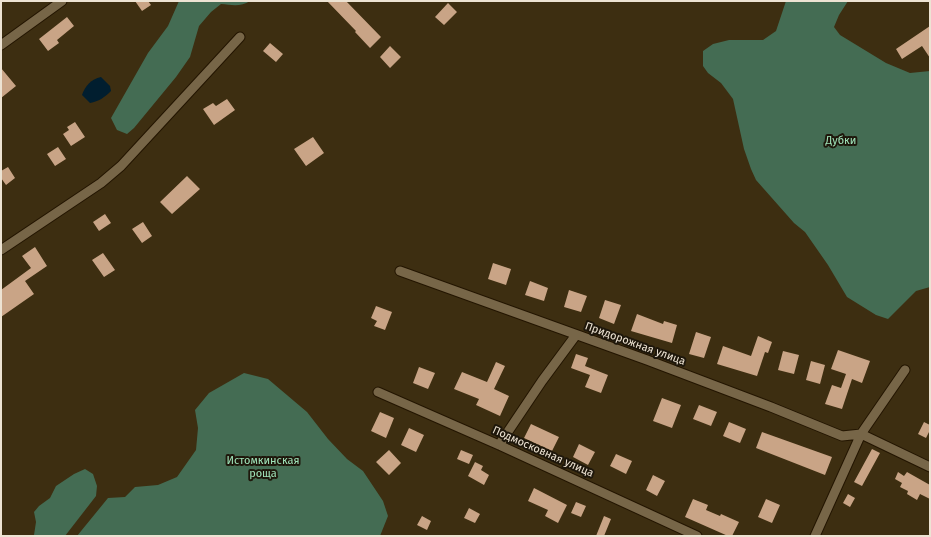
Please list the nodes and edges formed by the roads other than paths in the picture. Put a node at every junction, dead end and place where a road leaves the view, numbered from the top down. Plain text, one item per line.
1 (62, 1) edge
2 (240, 37) dead end
3 (1, 45) edge
4 (1, 250) edge
5 (400, 271) dead end
6 (576, 335) junction
7 (905, 370) dead end
8 (378, 392) dead end
9 (861, 434) junction
10 (499, 445) junction
11 (930, 467) edge
12 (697, 536) edge
13 (815, 536) edge

1 - 3 street
2 - 4 street
5 - 6 street, Придорожная улица
6 - 9 street, Придорожная улица
6 - 10 street
7 - 9 street
8 - 10 street, Подмосковная улица
9 - 11 street
9 - 13 street
10 - 12 street, Подмосковная улица

